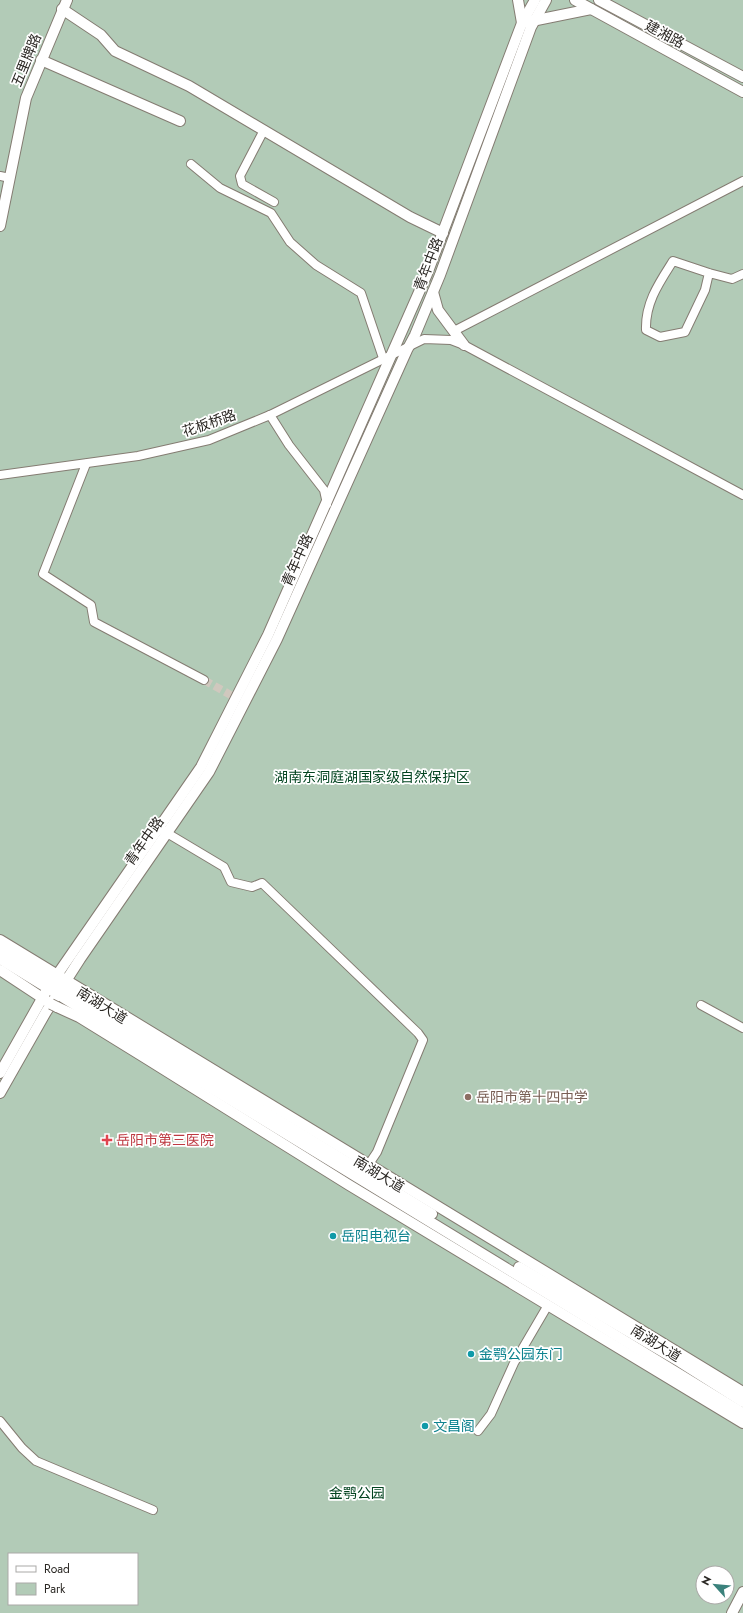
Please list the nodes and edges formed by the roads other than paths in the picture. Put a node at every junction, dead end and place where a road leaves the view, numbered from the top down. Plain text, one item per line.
1 (518, 0) edge
2 (535, 0) edge
3 (546, 0) edge
4 (575, 0) edge
5 (599, 0) edge
6 (63, 3) edge
7 (591, 9) junction
8 (535, 20) junction
9 (522, 23) junction
10 (41, 60) junction
11 (743, 77) edge
12 (743, 92) edge
13 (180, 121) dead end
14 (264, 130) junction
15 (191, 164) dead end
16 (5, 177) edge
17 (743, 181) edge
18 (0, 196) edge
19 (274, 202) dead end
20 (0, 226) edge
21 (443, 233) junction
22 (709, 273) junction
23 (743, 274) edge
24 (433, 292) junction
25 (454, 331) junction
26 (410, 345) junction
27 (464, 345) junction
28 (387, 356) junction
29 (270, 415) junction
30 (86, 464) junction
31 (0, 475) edge
32 (743, 495) edge
33 (327, 504) junction
34 (204, 680) tunnel mouth
35 (163, 830) junction
36 (0, 940) edge
37 (0, 950) edge
38 (0, 959) edge
39 (0, 970) edge
40 (57, 985) junction
41 (50, 1003) junction
42 (702, 1005) dead end
43 (743, 1028) edge
44 (0, 1073) edge
45 (0, 1093) edge
46 (369, 1164) junction
47 (548, 1305) junction
48 (743, 1392) edge
49 (743, 1402) edge
50 (743, 1413) edge
51 (0, 1421) edge
52 (743, 1423) edge
53 (478, 1431) dead end
54 (153, 1510) dead end
55 (743, 1592) edge
56 (732, 1613) edge

1 - 9 main road
2 - 9 main road, 青年中路
3 - 8 main road, 青年中路
4 - 7 main road, 建湘路
5 - 11 main road, 建湘路
6 - 10 main road, 五里牌路
6 - 14 main road
6 - 16 main road, 五里牌路
7 - 8 main road
7 - 12 main road, 建湘路
8 - 9 main road
8 - 24 main road, 青年中路
9 - 21 main road, 青年中路
10 - 13 main road
10 - 16 main road, 五里牌路
14 - 19 street
14 - 21 main road
15 - 28 street
16 - 18 main road, 五里牌路
16 - 20 main road, 五里牌路
17 - 25 street
21 - 28 main road, 青年中路
22 - 22 street
22 - 23 street
24 - 25 main road
24 - 26 main road, 青年中路
25 - 27 main road
26 - 27 street, 花板桥路
26 - 28 street, 花板桥路
26 - 35 main road, 青年中路
27 - 32 street, 花板桥路
28 - 29 street, 花板桥路
28 - 33 main road, 青年中路
29 - 30 street, 花板桥路
29 - 33 street
30 - 31 street, 花板桥路
30 - 34 street
33 - 35 main road, 青年中路
35 - 40 main road, 青年中路
35 - 46 street
36 - 40 main road
37 - 40 main road, 南湖大道
38 - 40 main road, 南湖大道
39 - 41 main road
40 - 41 main road, 青年中路
40 - 45 main road, 青年中路
40 - 46 main road
40 - 49 main road, 南湖大道
40 - 50 main road, 南湖大道
41 - 44 main road, 青年中路
41 - 47 main road
42 - 43 street
46 - 48 main road
47 - 52 main road
47 - 53 street
51 - 54 street
55 - 56 main road

